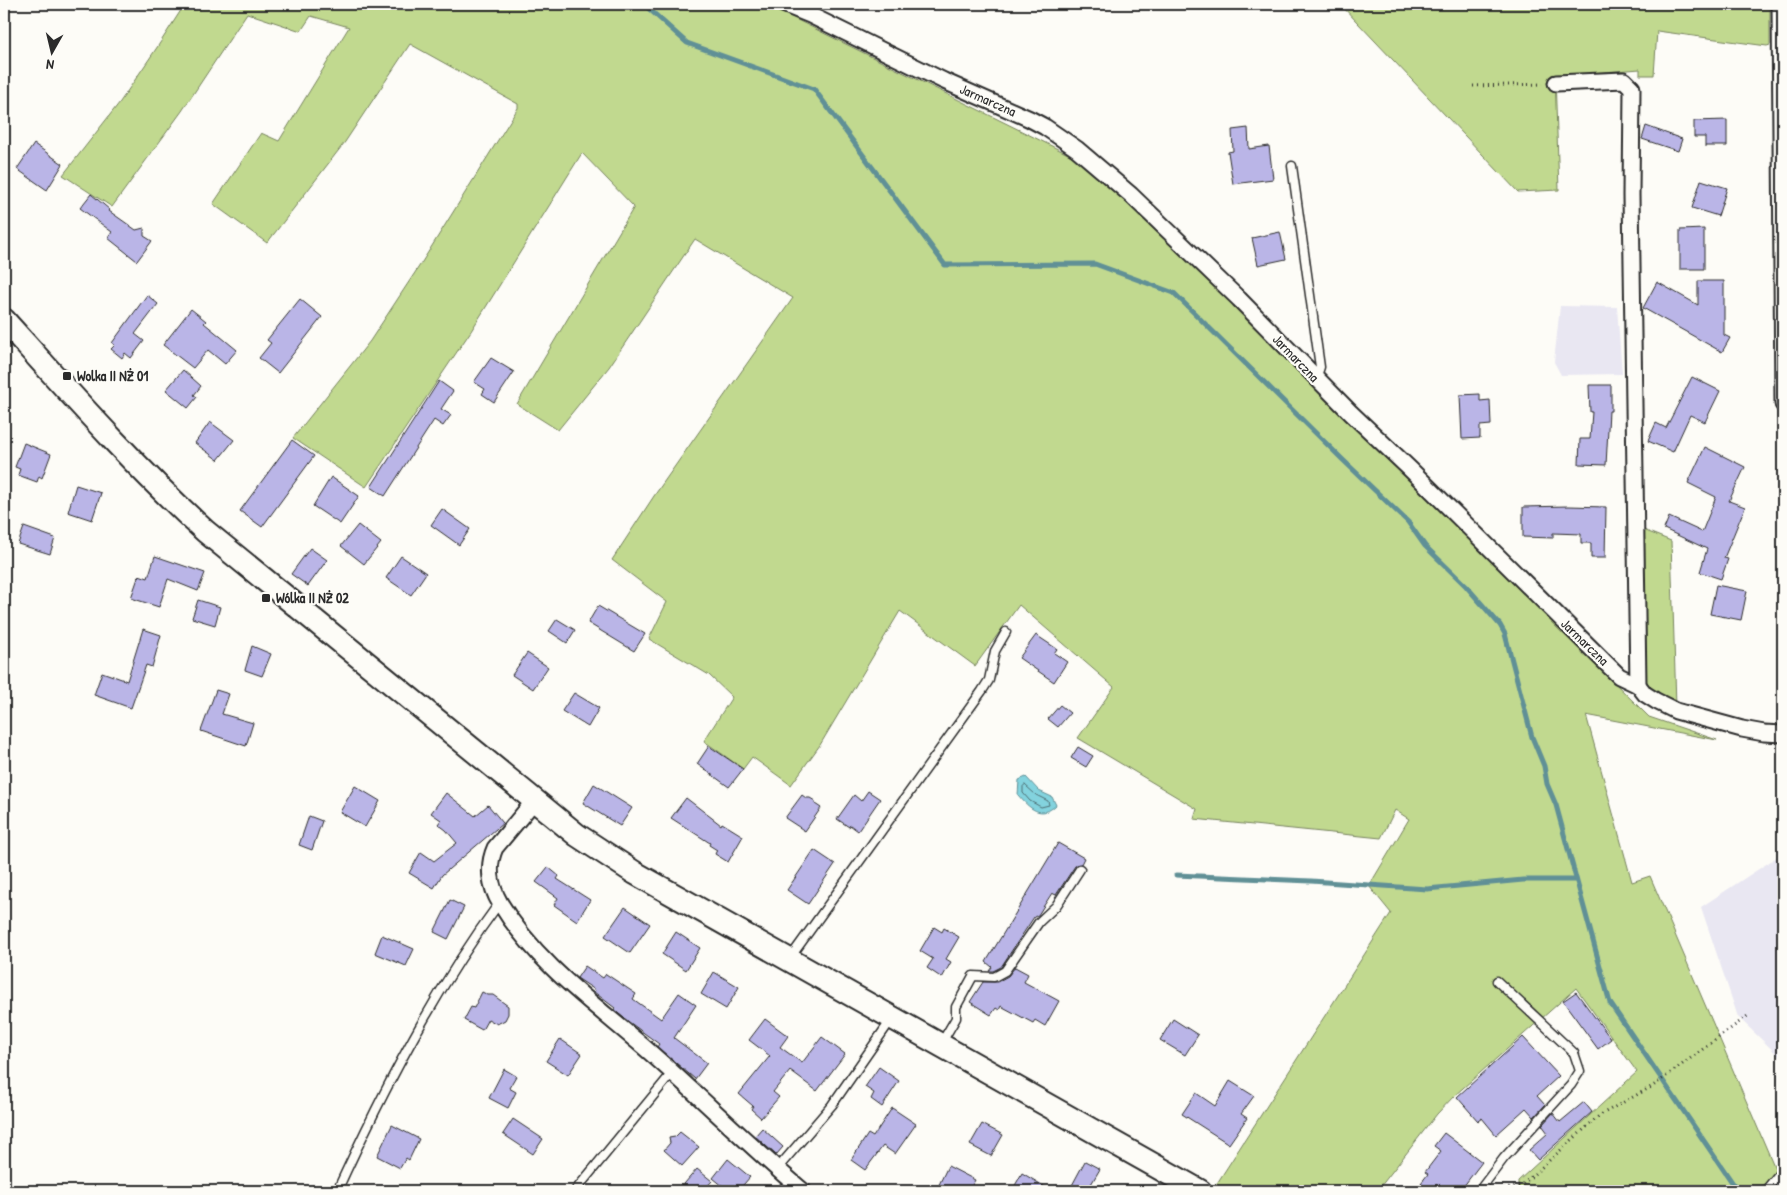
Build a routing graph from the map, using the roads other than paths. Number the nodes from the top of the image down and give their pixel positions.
1 (783, 4) edge
2 (1780, 4) edge
3 (1556, 83) road end
4 (1292, 166) dead end
5 (4, 320) edge
6 (1315, 376) junction
7 (1783, 404) edge
8 (1006, 632) dead end
9 (1638, 684) junction
10 (1783, 734) edge
11 (534, 801) junction
12 (1080, 869) dead end
13 (500, 902) junction
14 (789, 960) junction
15 (1497, 981) dead end
16 (892, 1018) junction
17 (940, 1045) junction
18 (672, 1073) junction
19 (776, 1169) junction
20 (1783, 1169) edge
21 (337, 1191) edge
22 (575, 1191) edge
23 (802, 1191) edge
24 (1200, 1191) edge
25 (1479, 1191) edge
26 (1766, 1191) edge

1 - 6 street, Jarmarczna
2 - 7 street
3 - 9 street
4 - 6 lane
5 - 11 street
6 - 9 street, Jarmarczna
8 - 14 lane
9 - 10 street, Jarmarczna
11 - 13 street
11 - 14 street
12 - 17 lane
13 - 18 street
13 - 21 lane
14 - 16 street
15 - 25 lane
16 - 17 street
16 - 19 lane
17 - 24 street
18 - 19 street
18 - 22 lane
19 - 23 street
20 - 26 lane

